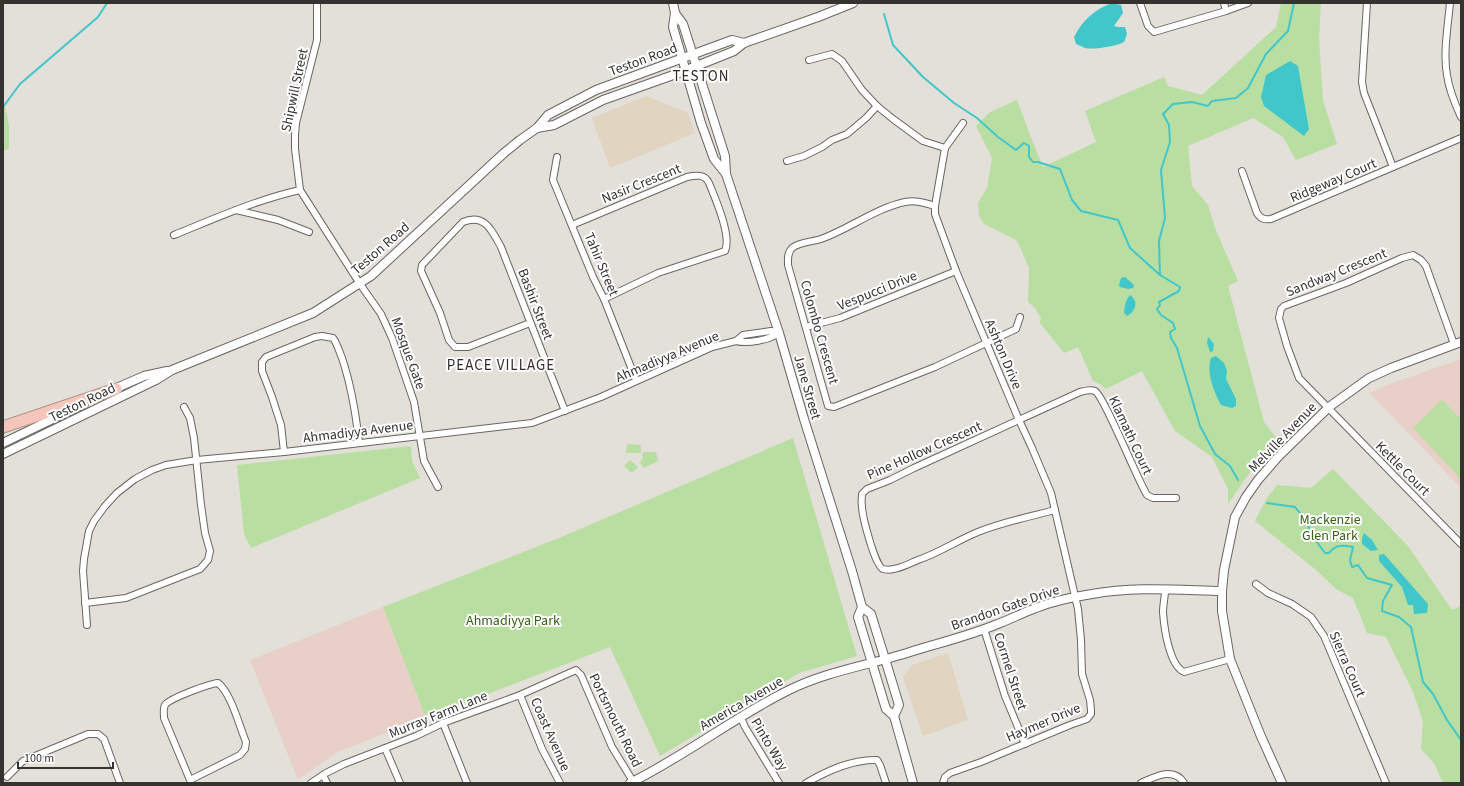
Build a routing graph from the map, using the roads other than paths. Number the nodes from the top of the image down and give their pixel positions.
1 (317, 3) edge
2 (672, 3) edge
3 (853, 3) edge
4 (1140, 3) edge
5 (1224, 3) edge
6 (1248, 3) edge
7 (1367, 3) edge
8 (1450, 3) edge
9 (1226, 11) junction
10 (675, 13) junction
11 (744, 43) junction
12 (693, 54) junction
13 (682, 58) junction
14 (809, 60) dead end
15 (696, 66) junction
16 (686, 70) junction
17 (877, 106) junction
18 (1461, 117) edge
19 (963, 123) dead end
20 (537, 128) junction
21 (1461, 138) edge
22 (945, 148) junction
23 (557, 157) dead end
24 (787, 161) dead end
25 (1393, 167) junction
26 (1242, 171) dead end
27 (726, 174) junction
28 (300, 190) junction
29 (935, 206) junction
30 (235, 210) junction
31 (572, 225) junction
32 (309, 232) dead end
33 (174, 235) dead end
34 (956, 271) junction
35 (360, 284) junction
36 (604, 299) junction
37 (1020, 318) dead end
38 (530, 323) junction
39 (806, 327) junction
40 (779, 333) junction
41 (987, 343) junction
42 (1458, 343) edge
43 (172, 370) junction
44 (636, 380) junction
45 (116, 388) junction
46 (184, 407) dead end
47 (1329, 407) junction
48 (565, 411) junction
49 (1019, 420) junction
50 (3, 427) edge
51 (419, 436) junction
52 (3, 443) edge
53 (359, 443) junction
54 (284, 452) junction
55 (3, 454) edge
56 (198, 460) junction
57 (438, 487) dead end
58 (1176, 498) dead end
59 (1055, 510) junction
60 (1461, 544) edge
61 (1256, 584) dead end
62 (1166, 590) junction
63 (1222, 591) junction
64 (1074, 597) junction
65 (85, 603) junction
66 (862, 607) junction
67 (87, 625) dead end
68 (984, 629) junction
69 (1230, 659) junction
70 (885, 660) junction
71 (872, 663) junction
72 (576, 670) joint
73 (520, 695) junction
74 (894, 716) junction
75 (741, 718) junction
76 (443, 723) junction
77 (1025, 744) junction
78 (385, 748) junction
79 (323, 775) junction
80 (7, 777) dead end
81 (191, 782) edge
82 (632, 782) edge
83 (120, 783) edge
84 (311, 783) edge
85 (327, 783) edge
86 (400, 783) edge
87 (467, 783) edge
88 (560, 783) edge
89 (779, 783) edge
90 (806, 783) edge
91 (886, 783) edge
92 (913, 783) edge
93 (943, 783) edge
94 (1141, 783) edge
95 (1184, 783) edge
96 (1282, 783) edge
97 (1386, 783) edge

1 - 28 street, Shipwill Street
2 - 10 main road, Jane Street
3 - 11 main road, Teston Road
4 - 9 street
5 - 9 street
6 - 9 street
7 - 25 street
8 - 18 street
10 - 12 main road, Jane Street
10 - 13 main road, Jane Street
11 - 12 main road, Teston Road
11 - 15 main road, Teston Road
12 - 13 main road, Teston Road
12 - 15 main road, Jane Street
13 - 16 main road, Jane Street
13 - 20 main road, Teston Road
14 - 17 street
15 - 16 main road, Teston Road
15 - 27 main road, Jane Street
16 - 20 main road, Teston Road
16 - 27 main road, Jane Street
17 - 22 street
17 - 24 street
19 - 22 street, Ashton Drive
20 - 35 main road, Teston Road
21 - 25 street, Ridgeway Court
22 - 29 street, Ashton Drive
23 - 31 street, Tahir Street
25 - 26 street, Ridgeway Court
27 - 40 main road, Jane Street
28 - 30 street
28 - 35 street, Shipwill Street
29 - 34 street, Ashton Drive
29 - 39 street, Colombo Crescent
30 - 32 street
30 - 33 street
31 - 36 street, Tahir Street
31 - 36 street, Nasir Crescent
34 - 39 street, Vespucci Drive
34 - 41 street, Ashton Drive
35 - 43 main road, Teston Road
35 - 51 street, Mosque Gate
36 - 44 street, Tahir Street
37 - 41 street
38 - 38 street, Bashir Street
38 - 48 street, Bashir Street
39 - 41 street, Colombo Crescent
40 - 44 street, Ahmadiyya Avenue
40 - 66 main road, Jane Street
41 - 49 street, Ashton Drive
42 - 47 main road, Melville Avenue
42 - 47 street, Sandway Crescent
43 - 45 main road, Teston Road
43 - 55 main road, Teston Road
44 - 48 street, Ahmadiyya Avenue
45 - 50 highway
45 - 52 main road, Teston Road
46 - 56 street
47 - 60 street, Kettle Court
47 - 63 main road, Melville Avenue
48 - 51 street, Ahmadiyya Avenue
49 - 58 street, Klamath Court
49 - 59 street, Ashton Drive
49 - 59 street, Pine Hollow Crescent
51 - 53 street, Ahmadiyya Avenue
51 - 57 street, Mosque Gate
53 - 54 street, Ahmadiyya Avenue
53 - 54 street
54 - 56 street, Ahmadiyya Avenue
56 - 65 street, Ahmadiyya Avenue
56 - 65 street
59 - 64 street, Ashton Drive
61 - 97 street, Sierra Court
62 - 63 main road, Brandon Gate Drive
62 - 64 main road, Brandon Gate Drive
62 - 69 street
63 - 69 main road, Melville Avenue
64 - 68 main road, Brandon Gate Drive
64 - 77 street, Haymer Drive
65 - 67 street, Ahmadiyya Avenue
66 - 70 main road, Jane Street
66 - 71 main road, Jane Street
68 - 70 main road, Brandon Gate Drive
68 - 77 street, Cormel Street
69 - 96 main road, Melville Avenue
70 - 71 main road, Brandon Gate Drive
70 - 74 main road, Jane Street
71 - 74 main road, Jane Street
71 - 75 main road, America Avenue
72 - 73 street, Murray Farm Lane
72 - 82 street, Portsmouth Road
73 - 76 street, Murray Farm Lane
73 - 88 street, Coast Avenue
74 - 92 main road, Jane Street
75 - 82 main road, America Avenue
75 - 89 street, Pinto Way
76 - 78 street, Murray Farm Lane
76 - 87 street
77 - 93 street, Haymer Drive
78 - 79 street, Murray Farm Lane
78 - 86 street
79 - 84 street, Murray Farm Lane
79 - 85 street
80 - 83 street
81 - 81 street
90 - 91 street
94 - 95 street

